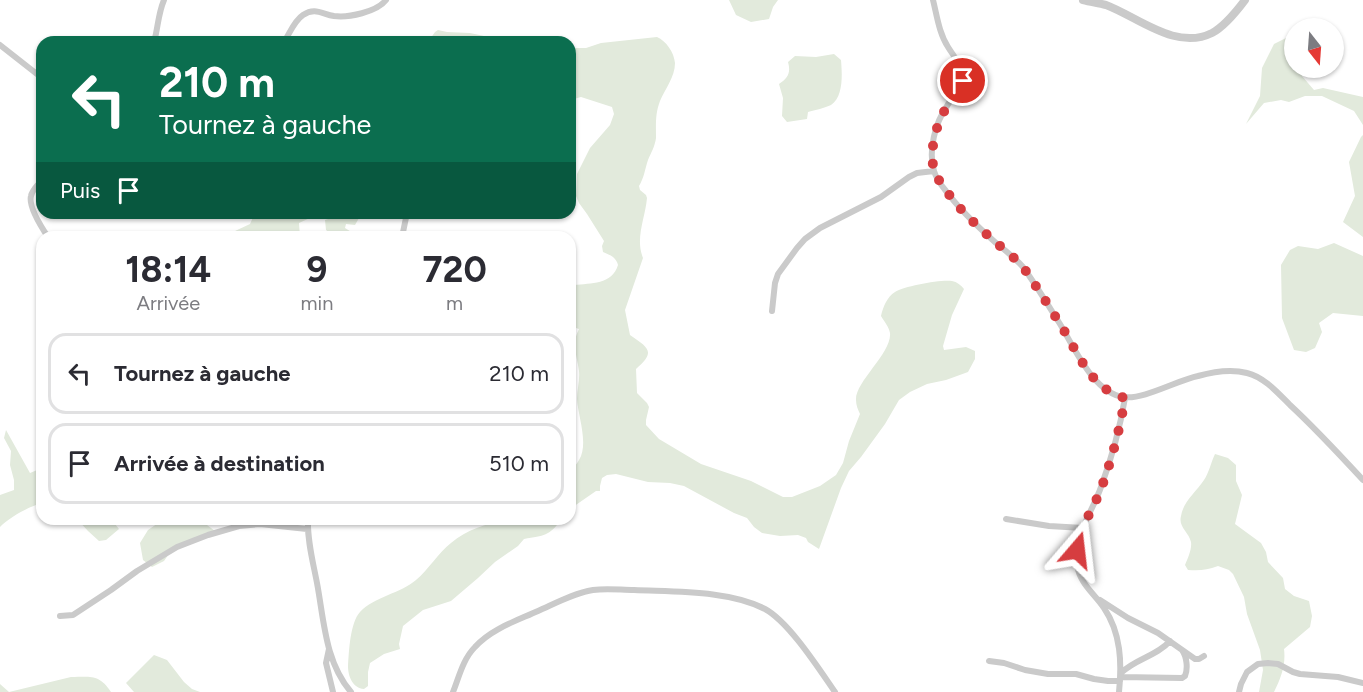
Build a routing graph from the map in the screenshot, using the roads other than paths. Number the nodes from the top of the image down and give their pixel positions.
1 (164, 0) edge
2 (386, 0) edge
3 (933, 0) edge
4 (1083, 0) edge
5 (1245, 0) edge
6 (155, 36) edge
7 (288, 36) edge
8 (0, 45) edge
9 (36, 73) edge
10 (934, 171) junction
11 (36, 187) edge
12 (36, 216) edge
13 (772, 311) dead end
14 (1125, 398) junction
15 (1363, 480) edge
16 (1006, 519) dead end
17 (250, 525) edge
18 (270, 525) edge
19 (308, 525) edge
20 (1083, 528) junction
21 (308, 529) junction
22 (1097, 599) junction
23 (60, 616) dead end
24 (1170, 641) junction
25 (329, 649) junction
26 (1182, 650) junction
27 (1204, 656) dead end
28 (989, 661) dead end
29 (1121, 677) junction
30 (1363, 683) edge
31 (333, 692) edge
32 (351, 692) edge
33 (453, 692) edge
34 (836, 692) edge
35 (1119, 692) edge
36 (1239, 692) edge

1 - 6 street
2 - 7 street
3 - 10 street
4 - 5 street
8 - 9 street
10 - 13 street
10 - 14 street
11 - 12 street
14 - 15 street
14 - 20 street
16 - 20 street
17 - 23 street
18 - 21 street
19 - 21 street
20 - 22 street
21 - 25 street
22 - 24 street
22 - 29 street
24 - 26 street
24 - 29 street
25 - 31 street
25 - 32 street
26 - 27 street
26 - 29 street
28 - 29 street
29 - 35 street
30 - 36 street
33 - 34 street

